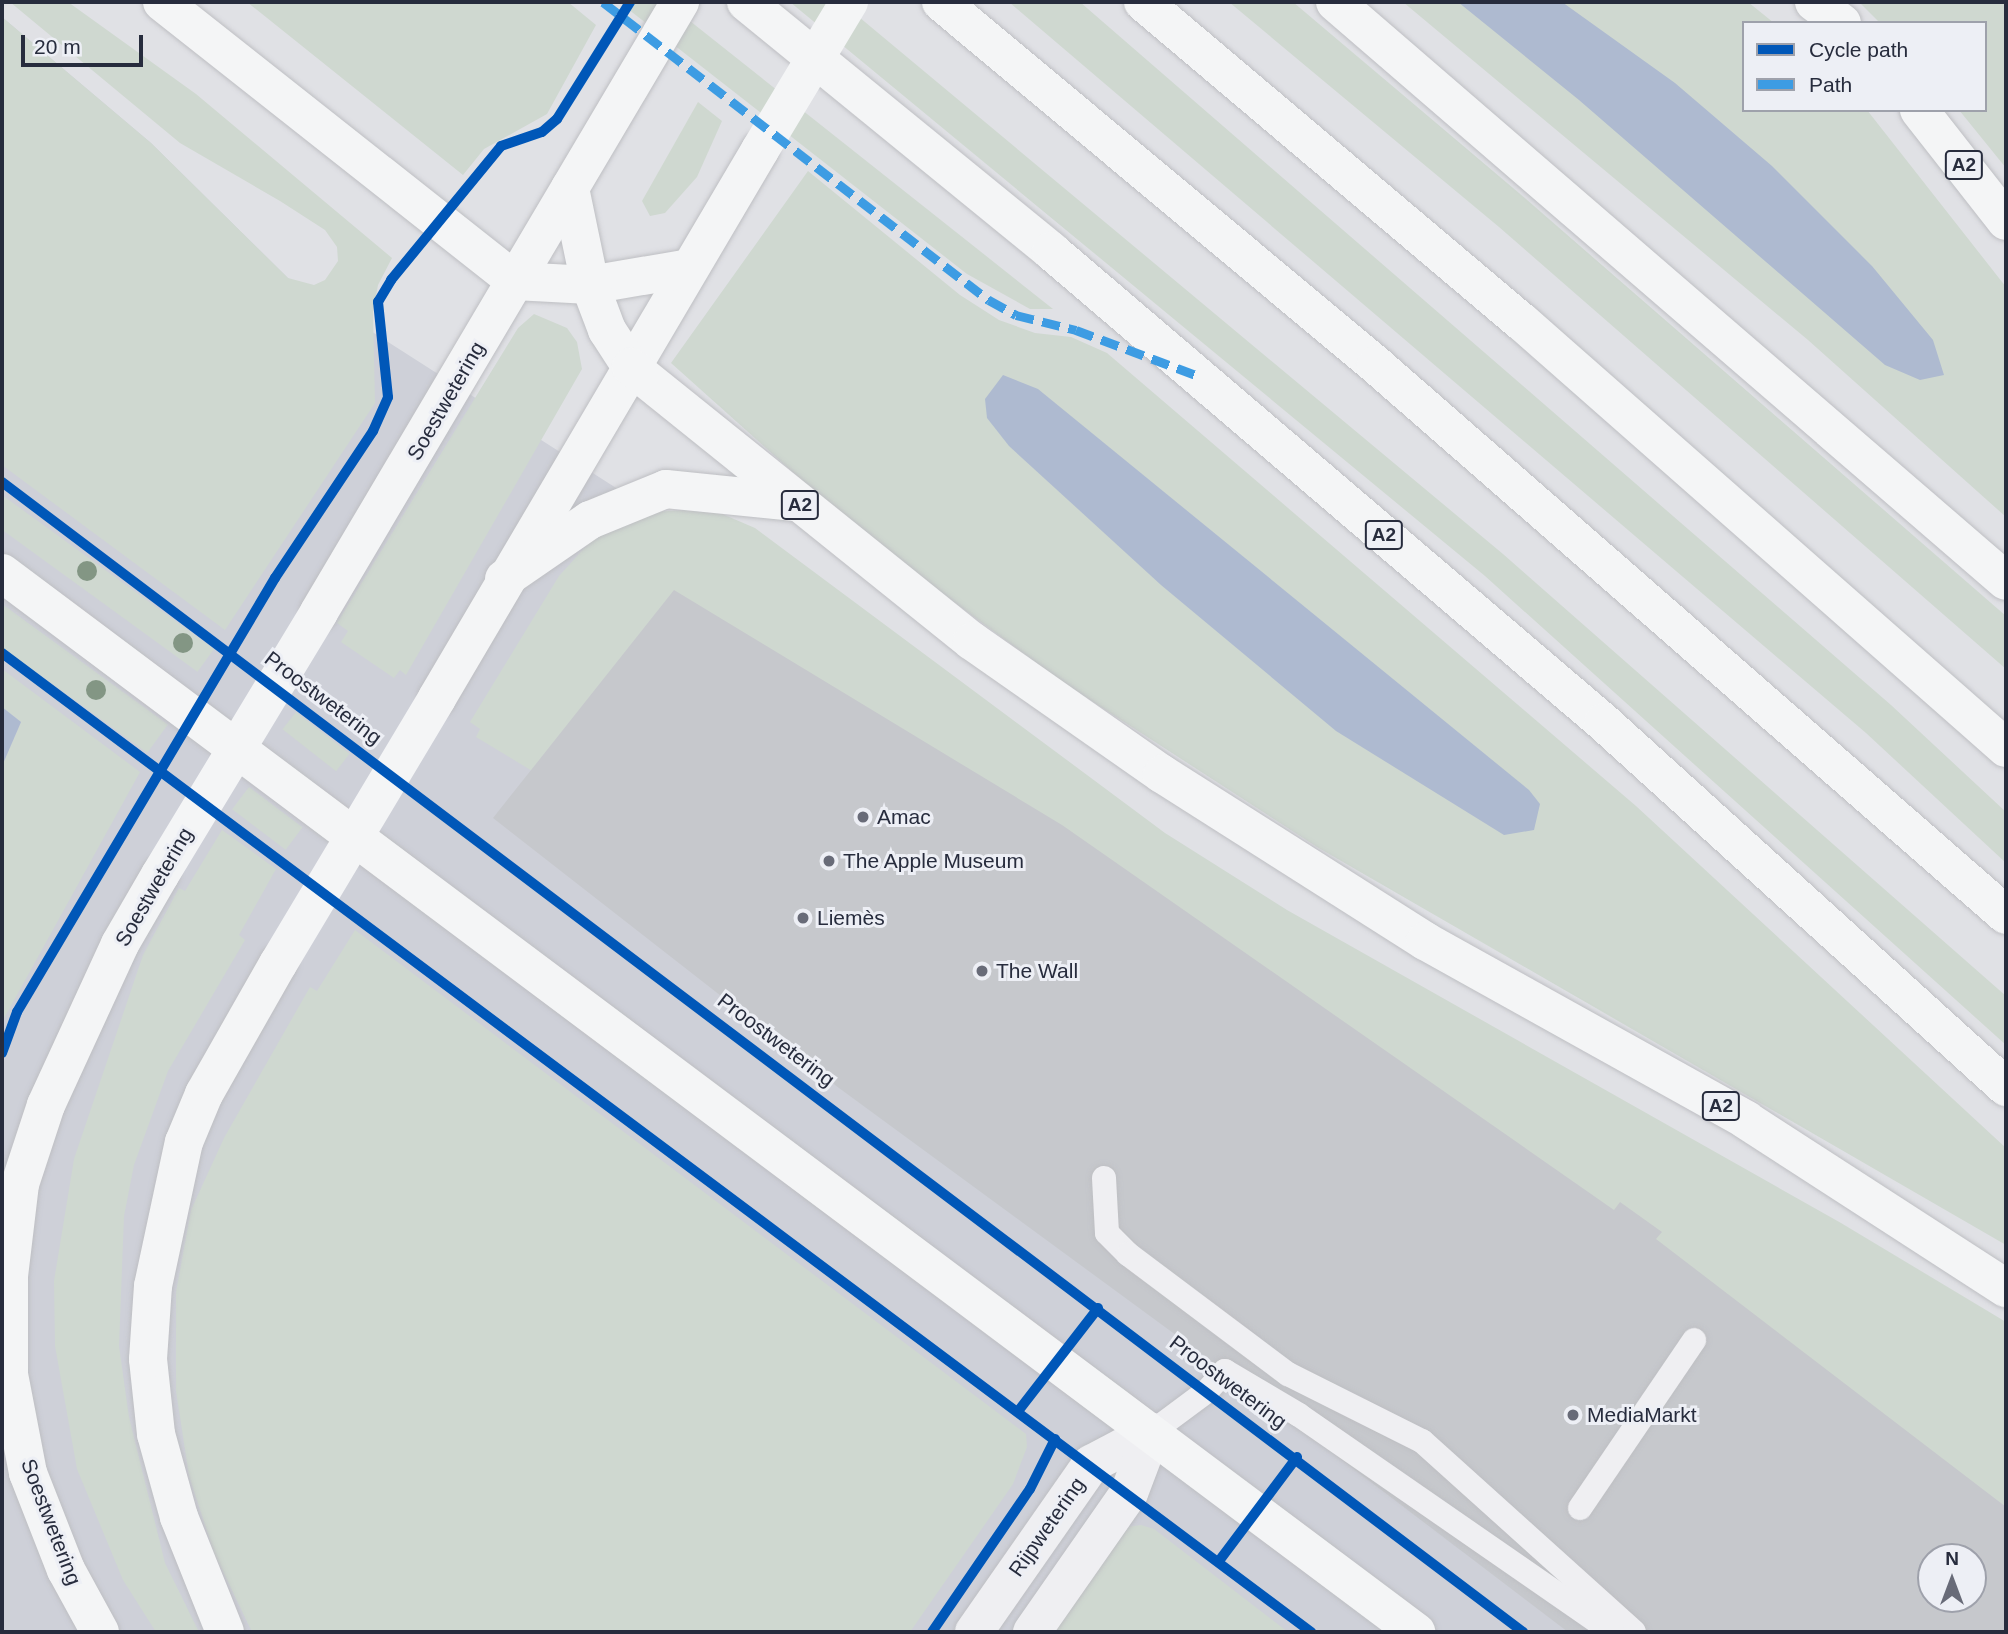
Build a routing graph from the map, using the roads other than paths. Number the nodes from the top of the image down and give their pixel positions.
1 (162, 2) edge
2 (681, 2) edge
3 (746, 2) edge
4 (849, 2) edge
5 (941, 2) edge
6 (1143, 2) edge
7 (1335, 2) edge
8 (1814, 2) edge
9 (1839, 21) edge
10 (1921, 112) edge
11 (570, 188) junction
12 (2006, 221) edge
13 (690, 268) junction
14 (515, 281) junction
15 (590, 285) junction
16 (631, 367) junction
17 (797, 503) junction
18 (2, 573) edge
19 (504, 579) junction
20 (2006, 581) edge
21 (2006, 748) edge
22 (2006, 915) edge
23 (2006, 1087) edge
24 (1104, 1178) dead end
25 (2006, 1287) edge
26 (1694, 1340) dead end
27 (1152, 1432) junction
28 (1580, 1508) dead end
29 (100, 1632) edge
30 (225, 1632) edge
31 (974, 1632) edge
32 (1032, 1632) edge
33 (1416, 1632) edge
34 (1612, 1632) edge
35 (1633, 1632) edge

1 - 14 main road
2 - 11 main road, Soestwetering
3 - 23 main road, A2
4 - 13 main road, bridge
5 - 22 main road
6 - 21 main road
7 - 20 main road
8 - 9 main road
10 - 12 main road, A2
11 - 14 main road, Soestwetering
11 - 15 main road, A2
13 - 15 main road
13 - 16 main road
14 - 15 main road
14 - 29 main road, Soestwetering, bridge
15 - 16 main road, A2
16 - 17 main road, A2
16 - 19 main road
17 - 19 main road, A2
17 - 25 main road, A2
18 - 27 main road
19 - 30 main road, bridge
24 - 35 lane
26 - 28 lane
27 - 31 street, Rijpwetering
27 - 32 street
27 - 33 main road
27 - 34 lane

